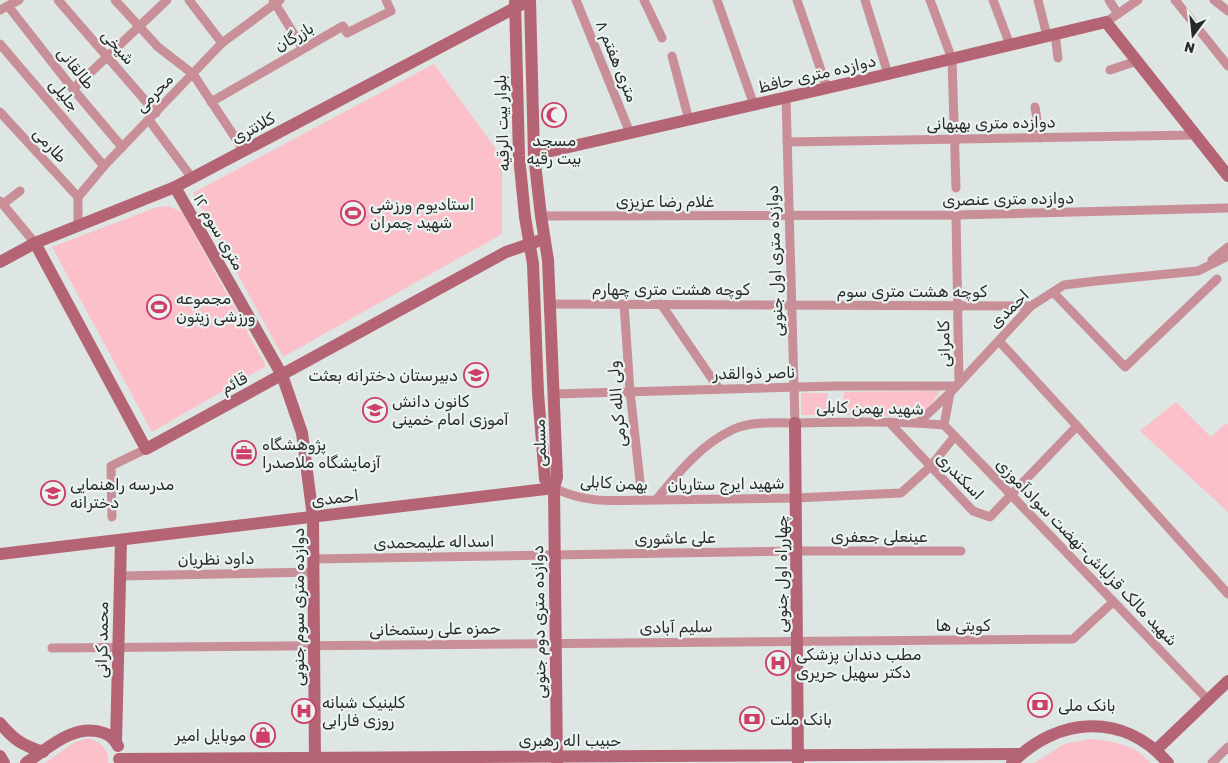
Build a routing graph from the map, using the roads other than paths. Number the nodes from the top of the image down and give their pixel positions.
1 (18, 0) edge
2 (58, 0) edge
3 (115, 0) edge
4 (167, 0) edge
5 (190, 0) edge
6 (386, 0) edge
7 (530, 0) edge
8 (576, 0) edge
9 (644, 0) edge
10 (717, 0) edge
11 (797, 0) edge
12 (865, 0) edge
13 (930, 0) edge
14 (993, 0) edge
15 (1038, 0) edge
16 (1109, 0) edge
17 (1138, 0) edge
18 (1175, 0) edge
19 (1214, 0) edge
20 (276, 1) edge
21 (515, 4) edge
22 (4, 8) edge
23 (1228, 11) edge
24 (1118, 14) junction
25 (1106, 22) junction
26 (140, 27) junction
27 (1051, 35) junction
28 (662, 38) dead end
29 (222, 42) junction
30 (0, 44) edge
31 (1010, 45) junction
32 (303, 49) junction
33 (672, 56) dead end
34 (107, 58) junction
35 (1058, 58) dead end
36 (952, 59) junction
37 (1137, 61) junction
38 (1228, 66) edge
39 (1110, 70) dead end
40 (193, 74) junction
41 (888, 74) junction
42 (827, 88) junction
43 (73, 89) junction
44 (786, 98) junction
45 (211, 102) junction
46 (754, 105) junction
47 (1035, 107) dead end
48 (0, 112) edge
49 (156, 113) junction
50 (149, 120) junction
51 (689, 120) junction
52 (630, 133) junction
53 (1196, 135) junction
54 (1040, 138) junction
55 (954, 139) junction
56 (787, 142) junction
57 (122, 147) junction
58 (244, 150) junction
59 (534, 155) junction
60 (104, 166) junction
61 (1228, 176) edge
62 (192, 178) junction
63 (175, 187) junction
64 (956, 188) dead end
65 (20, 191) dead end
66 (78, 197) junction
67 (2, 202) edge
68 (1228, 208) edge
69 (956, 215) junction
70 (541, 216) junction
71 (789, 216) junction
72 (78, 226) junction
73 (544, 238) junction
74 (35, 243) junction
75 (530, 244) junction
76 (1228, 247) edge
77 (1228, 256) edge
78 (0, 262) edge
79 (1198, 271) junction
80 (1217, 279) dead end
81 (1053, 292) junction
82 (551, 304) junction
83 (624, 304) junction
84 (661, 304) junction
85 (792, 305) junction
86 (958, 306) junction
87 (1031, 306) junction
88 (999, 341) junction
89 (282, 375) junction
90 (794, 387) junction
91 (955, 387) junction
92 (719, 389) junction
93 (630, 391) junction
94 (554, 394) junction
95 (889, 422) junction
96 (795, 423) junction
97 (918, 423) junction
98 (944, 425) junction
99 (1077, 426) junction
100 (955, 436) junction
101 (146, 449) junction
102 (930, 467) junction
103 (554, 488) junction
104 (1011, 495) junction
105 (796, 498) junction
106 (642, 500) junction
107 (656, 500) junction
108 (112, 516) dead end
109 (314, 517) junction
110 (121, 540) junction
111 (796, 550) junction
112 (961, 551) dead end
113 (0, 554) edge
114 (555, 555) junction
115 (313, 559) junction
116 (313, 572) junction
117 (120, 576) junction
118 (1228, 594) edge
119 (1113, 602) junction
120 (797, 641) junction
121 (556, 643) junction
122 (314, 646) junction
123 (52, 648) dead end
124 (118, 648) junction
125 (1227, 683) edge
126 (1208, 700) junction
127 (0, 723) edge
128 (116, 742) junction
129 (1228, 747) edge
130 (1156, 750) junction
131 (43, 752) junction
132 (0, 756) edge
133 (1017, 758) edge
134 (798, 759) edge
135 (557, 760) edge
136 (118, 761) edge
137 (315, 761) edge
138 (4, 763) edge
139 (26, 763) edge
140 (1168, 763) edge
141 (1212, 763) edge

1 - 22 street
2 - 34 street, شیخی
3 - 26 street
4 - 26 street
5 - 29 street
6 - 32 street, بازرگان
7 - 21 main road, کلانتری
7 - 59 main road, بلوار بیت الرقیه
8 - 52 street, ۸ متری هفتم
9 - 28 street
10 - 46 street
11 - 42 street
12 - 41 street
13 - 36 street
14 - 31 street
15 - 27 street
16 - 24 street
17 - 24 street
18 - 38 street
19 - 23 street
20 - 29 street, محرمی
20 - 32 street
21 - 58 main road, کلانتری
21 - 75 main road, بلوار بیت الرقیه
22 - 43 street, طالقانی
24 - 25 street
25 - 27 main road, دوازده متری حافظ
25 - 37 main road
26 - 34 street
26 - 40 street
27 - 31 main road, دوازده متری حافظ
27 - 35 street
29 - 40 street, محرمی
30 - 60 street, جلیلی
31 - 36 main road, دوازده متری حافظ
32 - 45 street, بازرگان
33 - 51 street
34 - 43 street
34 - 49 street, شیخی
36 - 41 main road, دوازده متری حافظ
36 - 55 street
37 - 39 street
37 - 53 main road
40 - 45 street
40 - 49 street, محرمی
41 - 42 main road, دوازده متری حافظ
42 - 44 main road, دوازده متری حافظ
43 - 57 street, طالقانی
44 - 46 main road, دوازده متری حافظ
44 - 56 street, دوازده متری اول جنوبی
45 - 58 street
46 - 51 main road, دوازده متری حافظ
47 - 54 street
48 - 66 street, طارمی
49 - 50 street, محرمی
50 - 57 street, محرمی
50 - 62 street
51 - 52 main road, دوازده متری حافظ
52 - 59 main road, دوازده متری حافظ
53 - 54 street, دوازده متری بهبهانی
53 - 61 main road
54 - 55 street, دوازده متری بهبهانی
55 - 56 street, دوازده متری بهبهانی
55 - 64 street
56 - 71 street, دوازده متری اول جنوبی
57 - 60 street, محرمی
58 - 62 main road, کلانتری
59 - 70 main road, بلوار بیت الرقیه
60 - 66 street, محرمی
62 - 63 main road, کلانتری
63 - 72 main road, کلانتری
63 - 89 main road, ۱۲ متری سوم
65 - 67 street
66 - 72 street
67 - 74 street
68 - 69 street, دوازده متری عنصری
69 - 71 street, دوازده متری عنصری
69 - 86 street, کامرانی
70 - 71 street, غلام رضا عزیزی
70 - 73 main road, بلوار بیت الرقیه
71 - 85 street, دوازده متری اول جنوبی
72 - 74 main road, کلانتری
73 - 75 main road, قائم
73 - 82 main road, مسلمی
74 - 78 main road, کلانتری
74 - 101 main road
75 - 89 main road, قائم
75 - 103 main road, مسلمی
76 - 79 street
77 - 79 street, احمدی
79 - 81 street, احمدی
80 - 81 street
81 - 87 street, احمدی
82 - 83 street, کوچه هشت متری چهارم
82 - 94 main road, مسلمی
83 - 84 street, کوچه هشت متری چهارم
83 - 93 street, ولی الله کرمی
84 - 85 street, کوچه هشت متری چهارم
84 - 92 street
85 - 86 street, کوچه هشت متری سوم
85 - 90 street, دوازده متری اول جنوبی
86 - 87 street, کوچه هشت متری سوم
86 - 91 street, کامرانی
87 - 88 street, احمدی
88 - 91 street, احمدی
88 - 99 street
89 - 101 main road, قائم
89 - 109 main road, ۱۲ متری سوم
90 - 91 street, ناصر ذوالقدر
90 - 92 street, ناصر ذوالقدر
90 - 96 street, دوازده متری اول جنوبی
91 - 97 street, احمدی
91 - 98 street, کامرانی
92 - 93 street, ناصر ذوالقدر
93 - 94 street, ناصر ذوالقدر
93 - 106 street, ولی الله کرمی
94 - 103 main road, مسلمی
95 - 96 street, شهید بهمن کابلی
95 - 97 street, شهید بهمن کابلی
95 - 102 street, اسکندری
96 - 105 main road, چهارراه اول جنوبی
96 - 107 street, بهمن کابلی
97 - 98 street, شهید بهمن کابلی
98 - 100 street, شهید مالک قزلباش-نهضت سوادآموزی
99 - 104 street, اسکندری
99 - 118 street
100 - 102 street, شهید ایرج ستاریان
100 - 104 street, شهید مالک قزلباش-نهضت سوادآموزی
101 - 108 street
102 - 104 street, اسکندری
102 - 105 street, شهید ایرج ستاریان
103 - 106 street, بهمن کابلی
103 - 109 main road, احمدی
103 - 114 main road, دوازده متری دوم جنوبی
104 - 119 street, شهید مالک قزلباش-نهضت سوادآموزی
105 - 107 street, شهید ایرج ستاریان
105 - 111 main road, چهارراه اول جنوبی
106 - 107 street, بهمن کابلی
109 - 110 main road, احمدی
109 - 115 main road, دوازده متری سوم جنوبی
110 - 113 main road, احمدی
110 - 117 main road, محمد کرانی
111 - 112 street, عینعلی جعفری
111 - 114 street, علی عاشوری
111 - 120 main road, چهارراه اول جنوبی
114 - 115 street, اسداله علیمحمدی
114 - 121 main road, دوازده متری دوم جنوبی
115 - 116 main road, دوازده متری سوم جنوبی
116 - 117 street, داود نظریان
116 - 122 main road, دوازده متری سوم جنوبی
117 - 124 main road, محمد کرانی
119 - 120 street, کویتی ها
119 - 126 street, شهید مالک قزلباش-نهضت سوادآموزی
120 - 121 street, سلیم آبادی
120 - 134 main road, چهارراه اول جنوبی
121 - 122 street, حمزه علی رستمخانی
121 - 135 main road, دوازده متری دوم جنوبی
122 - 124 street, حمزه علی رستمخانی
122 - 137 main road, دوازده متری سوم جنوبی
123 - 124 street, حمزه علی رستمخانی
124 - 128 main road, محمد کرانی
125 - 126 main road
126 - 130 main road
127 - 131 main road
128 - 131 main road
128 - 136 main road, محمد کرانی
129 - 141 street
130 - 133 main road
130 - 140 main road
131 - 139 main road
132 - 138 main road
133 - 134 main road, حبیب اله رهبری
134 - 135 main road, حبیب اله رهبری
135 - 137 main road, حبیب اله رهبری
136 - 137 main road, حبیب اله رهبری

